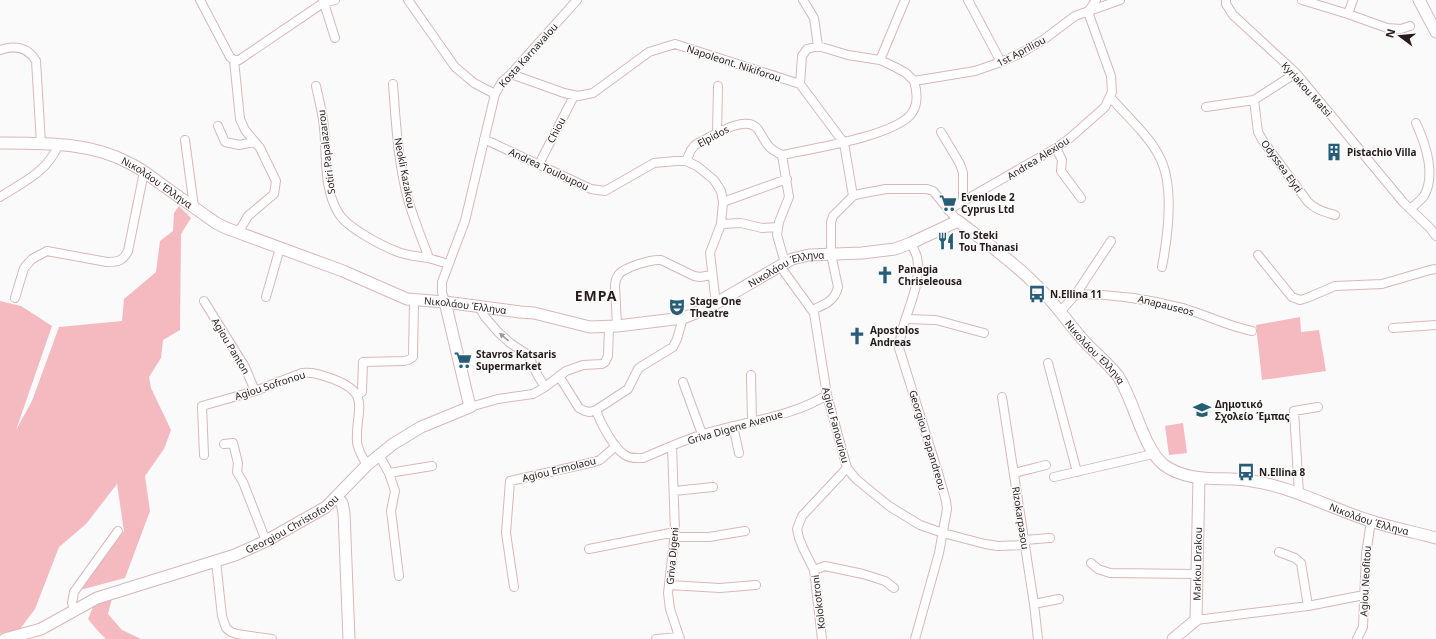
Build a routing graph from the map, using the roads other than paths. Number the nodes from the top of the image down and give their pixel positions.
1 (200, 0) edge
2 (335, 0) edge
3 (408, 0) edge
4 (577, 0) edge
5 (803, 0) edge
6 (905, 0) edge
7 (968, 0) edge
8 (1096, 0) edge
9 (1120, 0) edge
10 (1226, 0) edge
11 (1302, 0) edge
12 (1353, 0) edge
13 (1419, 0) edge
14 (323, 1) edge
15 (1088, 12) junction
16 (1348, 14) junction
17 (1432, 16) edge
18 (1410, 26) dead end
19 (1436, 32) edge
20 (336, 38) dead end
21 (818, 46) junction
22 (0, 50) edge
23 (234, 60) junction
24 (880, 60) junction
25 (1001, 62) junction
26 (1296, 73) junction
27 (511, 74) junction
28 (914, 81) junction
29 (393, 84) dead end
30 (800, 84) junction
31 (316, 86) dead end
32 (718, 86) dead end
33 (495, 94) junction
34 (574, 96) junction
35 (1110, 97) junction
36 (1254, 100) junction
37 (1206, 107) dead end
38 (1416, 123) dead end
39 (218, 126) dead end
40 (941, 132) dead end
41 (717, 134) junction
42 (484, 139) junction
43 (185, 140) dead end
44 (254, 142) junction
45 (0, 143) edge
46 (41, 143) junction
47 (844, 143) junction
48 (59, 144) junction
49 (1056, 148) junction
50 (782, 155) junction
51 (686, 161) junction
52 (539, 164) junction
53 (144, 172) junction
54 (787, 179) junction
55 (853, 196) junction
56 (0, 197) edge
57 (1081, 198) dead end
58 (723, 202) junction
59 (963, 202) junction
60 (194, 207) junction
61 (1410, 208) junction
62 (948, 210) junction
63 (1335, 215) dead end
64 (958, 221) junction
65 (721, 224) junction
66 (778, 227) junction
67 (238, 233) junction
68 (1436, 236) edge
69 (1111, 241) dead end
70 (911, 243) junction
71 (280, 248) junction
72 (831, 254) junction
73 (1258, 255) dead end
74 (429, 258) junction
75 (448, 264) junction
76 (782, 265) junction
77 (1162, 267) dead end
78 (1436, 270) edge
79 (712, 275) junction
80 (1076, 294) junction
81 (266, 297) dead end
82 (15, 298) dead end
83 (414, 300) junction
84 (204, 301) dead end
85 (445, 302) junction
86 (716, 304) junction
87 (479, 307) junction
88 (812, 310) junction
89 (1060, 312) junction
90 (684, 318) junction
91 (906, 319) junction
92 (1436, 325) edge
93 (613, 326) junction
94 (1394, 328) dead end
95 (1252, 331) dead end
96 (984, 333) dead end
97 (1048, 362) dead end
98 (751, 375) dead end
99 (559, 376) junction
100 (682, 382) dead end
101 (545, 387) junction
102 (255, 391) junction
103 (357, 395) junction
104 (827, 395) junction
105 (1002, 397) dead end
106 (470, 407) junction
107 (1318, 407) dead end
108 (596, 410) junction
109 (752, 421) junction
110 (733, 426) junction
111 (702, 434) junction
112 (224, 444) dead end
113 (616, 446) junction
114 (672, 446) junction
115 (739, 453) dead end
116 (1153, 454) junction
117 (204, 455) dead end
118 (378, 455) junction
119 (367, 465) junction
120 (1046, 465) dead end
121 (432, 466) dead end
122 (847, 468) junction
123 (1077, 472) junction
124 (389, 473) junction
125 (1014, 474) junction
126 (1054, 477) dead end
127 (1199, 478) junction
128 (713, 487) dead end
129 (674, 491) junction
130 (1299, 494) junction
131 (337, 497) junction
132 (1372, 521) junction
133 (118, 531) dead end
134 (745, 531) dead end
135 (943, 533) junction
136 (675, 535) junction
137 (1050, 538) dead end
138 (1436, 538) edge
139 (266, 541) junction
140 (1024, 542) junction
141 (589, 549) dead end
142 (1279, 552) dead end
143 (216, 561) junction
144 (1090, 563) dead end
145 (814, 570) junction
146 (1197, 574) junction
147 (399, 576) dead end
148 (669, 585) junction
149 (756, 585) dead end
150 (514, 588) dead end
151 (894, 588) dead end
152 (1364, 595) junction
153 (1059, 599) dead end
154 (1034, 604) junction
155 (1308, 606) junction
156 (74, 610) junction
157 (1196, 620) junction
158 (680, 638) edge
159 (5, 639) edge
160 (272, 639) edge
161 (349, 639) edge
162 (656, 639) edge
163 (822, 639) edge
164 (915, 639) edge
165 (1038, 639) edge
166 (1172, 639) edge
167 (1358, 639) edge

1 - 23 street
2 - 14 street
3 - 33 street
4 - 27 street, Kosta Karnavalou
5 - 21 street
6 - 24 street
7 - 25 street
8 - 15 street
9 - 15 street, 1st Apriliou
10 - 26 street, Kyriakou Matsi
11 - 16 street
12 - 16 street
13 - 17 street
14 - 20 street
14 - 23 street
15 - 25 street, 1st Apriliou
15 - 35 street
16 - 18 street
17 - 19 street
21 - 24 street
21 - 30 street
22 - 46 street
23 - 44 street
24 - 28 street
25 - 28 street, 1st Apriliou
26 - 36 street
26 - 61 street, Kyriakou Matsi
27 - 33 street, Kosta Karnavalou
27 - 34 street, Napoleont. Nikiforou
28 - 47 street
29 - 74 street, Neokli Kazakou
30 - 34 street, Napoleont. Nikiforou
30 - 47 street
31 - 74 street, Sotiri Papalazarou
32 - 41 street
33 - 42 street, Kosta Karnavalou
34 - 52 street, Chiou
35 - 49 street, Andrea Alexiou
35 - 77 street
36 - 37 street
36 - 63 street, Odyssea Elyti
38 - 61 street
39 - 44 street
40 - 59 street
41 - 50 street, Elpidos
41 - 51 street, Elpidos
42 - 52 street, Andrea Touloupou
42 - 75 street, Kosta Karnavalou
43 - 60 street
44 - 67 street
45 - 46 street, Νικολάου Έλληνα
46 - 48 street, Νικολάου Έλληνα
47 - 50 street
47 - 55 street
48 - 53 street, Νικολάου Έλληνα
48 - 56 street
49 - 57 street
49 - 59 street, Andrea Alexiou
50 - 54 street
51 - 52 street, Andrea Touloupou
51 - 58 street
53 - 60 street, Νικολάου Έλληνα
53 - 82 street
54 - 58 street
54 - 66 street
55 - 62 street
55 - 72 street
58 - 65 street
59 - 62 street, Andrea Alexiou
60 - 67 street, Νικολάου Έλληνα
61 - 68 street, Kyriakou Matsi
62 - 64 street
64 - 70 street, Νικολάου Έλληνα
64 - 89 street, Νικολάου Έλληνα
65 - 66 street
65 - 79 street
66 - 76 street
67 - 71 street, Νικολάου Έλληνα
69 - 80 street
70 - 72 street, Νικολάου Έλληνα
70 - 91 street, Georgiou Papandreou
71 - 81 street
71 - 83 street, Νικολάου Έλληνα
72 - 76 street, Νικολάου Έλληνα
72 - 88 street
73 - 78 street
74 - 75 street, Sotiri Papalazarou
75 - 85 street, Kosta Karnavalou
76 - 86 street, Νικολάου Έλληνα
76 - 88 street, Agiou Fanouriou
79 - 86 street
79 - 93 street
80 - 89 street
80 - 95 street, Anapauseos
83 - 85 street, Νικολάου Έλληνα
83 - 103 street
84 - 102 street, Agiou Panton
85 - 87 street, Νικολάου Έλληνα
85 - 106 street
86 - 90 street, Νικολάου Έλληνα
87 - 93 street, Νικολάου Έλληνα
101 -> 87 street
88 - 104 street, Agiou Fanouriou
89 - 116 street, Νικολάου Έλληνα
90 - 93 street, Νικολάου Έλληνα
90 - 108 street
91 - 96 street
91 - 135 street, Georgiou Papandreou
92 - 94 street
93 - 99 street, Georgiou Christoforou
97 - 123 street
98 - 109 street
99 - 101 street, Georgiou Christoforou
99 - 108 street
100 - 111 street
101 - 106 street, Georgiou Christoforou
102 - 103 street, Agiou Sofronou
102 - 117 street, Agiou Sofronou
103 - 119 street
104 - 109 street, Griva Digene Avenue
104 - 122 street, Agiou Fanouriou
105 - 125 street, Rizokarpasou
106 - 118 street, Georgiou Christoforou
107 - 130 street
108 - 113 street, Griva Digene Avenue
109 - 110 street, Griva Digene Avenue
110 - 111 street, Griva Digene Avenue
110 - 115 street
111 - 114 street, Griva Digene Avenue
112 - 139 street
113 - 114 street, Griva Digene Avenue
113 - 150 street, Agiou Ermolaou
114 - 129 street, Griva Digeni
116 - 123 street
116 - 127 street, Νικολάου Έλληνα
118 - 119 street, Georgiou Christoforou
118 - 124 street
119 - 131 street, Georgiou Christoforou
120 - 125 street
121 - 124 street
122 - 135 street, Agiou Fanouriou
122 - 145 street, Kolokotroni
123 - 126 street
124 - 147 street
125 - 140 street, Rizokarpasou
127 - 130 street, Νικολάου Έλληνα
127 - 146 street, Markou Drakou
128 - 129 street
129 - 136 street, Griva Digeni
130 - 132 street, Νικολάου Έλληνα
131 - 139 street, Georgiou Christoforou
131 - 161 street
132 - 138 street, Νικολάου Έλληνα
132 - 152 street, Agiou Neofitou
133 - 156 street
134 - 136 street
135 - 140 street, Agiou Fanouriou
135 - 164 street, Georgiou Papandreou
136 - 141 street
136 - 148 street, Griva Digeni
137 - 140 street, Agiou Fanouriou
139 - 143 street, Georgiou Christoforou
140 - 154 street, Rizokarpasou
142 - 155 street
143 - 156 street, Georgiou Christoforou
143 - 160 street
144 - 146 street
145 - 151 street
145 - 163 street, Kolokotroni
146 - 157 street, Markou Drakou
148 - 149 street
148 - 158 street, Griva Digeni
152 - 155 street
152 - 167 street, Agiou Neofitou
153 - 154 street
154 - 165 street, Rizokarpasou
155 - 157 street
156 - 159 street, Georgiou Christoforou
157 - 166 street
158 - 162 street

